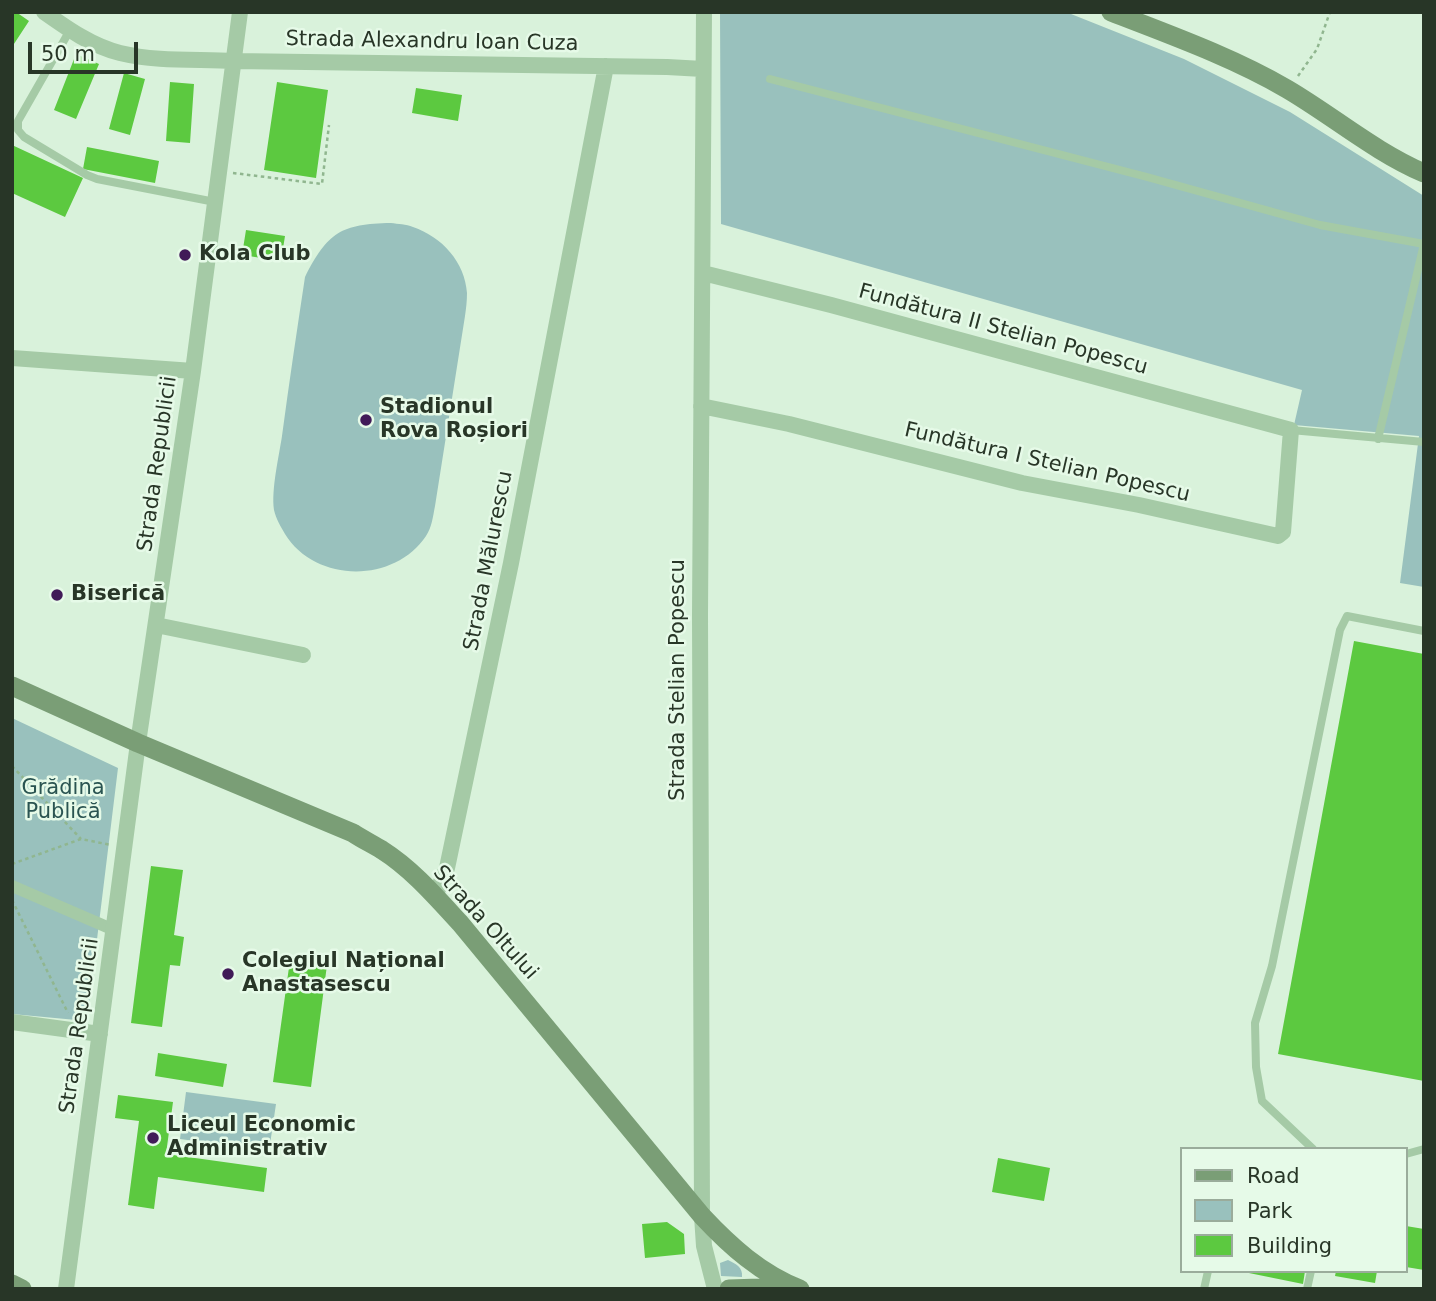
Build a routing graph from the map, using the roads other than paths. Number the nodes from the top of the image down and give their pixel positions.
1 (44, 12) edge
2 (240, 12) edge
3 (704, 12) edge
4 (1111, 12) edge
5 (70, 30) junction
6 (234, 61) junction
7 (606, 66) junction
8 (703, 69) junction
9 (770, 79) dead end
10 (1424, 173) edge
11 (215, 202) junction
12 (703, 273) junction
13 (12, 358) edge
14 (193, 370) junction
15 (701, 406) junction
16 (1291, 430) junction
17 (1378, 439) junction
18 (1424, 442) edge
19 (156, 625) junction
20 (1424, 631) edge
21 (303, 655) dead end
22 (12, 686) edge
23 (138, 743) junction
24 (12, 886) edge
25 (435, 896) junction
26 (114, 930) junction
27 (12, 1022) edge
28 (100, 1034) junction
29 (1311, 1147) edge
30 (702, 1216) junction
31 (12, 1284) edge
32 (797, 1288) edge
33 (22, 1289) edge
34 (66, 1289) edge
35 (715, 1289) edge
36 (729, 1289) edge

1 - 5 street, Strada Alexandru Ioan Cuza
2 - 6 street, Strada Republicii
3 - 8 street, Strada Stelian Popescu
4 - 10 main road
5 - 6 street, Strada Alexandru Ioan Cuza
5 - 11 lane
6 - 7 street, Strada Alexandru Ioan Cuza
6 - 11 street, Strada Republicii
7 - 8 street, Strada Alexandru Ioan Cuza
7 - 25 street, Strada Mălurescu
8 - 12 street, Strada Stelian Popescu
9 - 17 lane
11 - 14 street, Strada Republicii
12 - 15 street, Strada Stelian Popescu
12 - 16 street, Fundătura II Stelian Popescu
13 - 14 street
14 - 19 street, Strada Republicii
15 - 16 street, Fundătura I Stelian Popescu
15 - 30 street, Strada Stelian Popescu
16 - 17 lane
17 - 18 lane
19 - 21 street
19 - 23 street, Strada Republicii
20 - 29 lane
22 - 23 main road, Strada Oltului
23 - 25 main road, Strada Oltului
23 - 26 street, Strada Republicii
24 - 26 street
25 - 30 main road, Strada Oltului
26 - 28 street, Strada Republicii
27 - 28 street
28 - 34 street, Strada Republicii
30 - 32 main road, Strada Oltului
30 - 35 street, Strada Stelian Popescu
31 - 33 main road
32 - 36 main road

